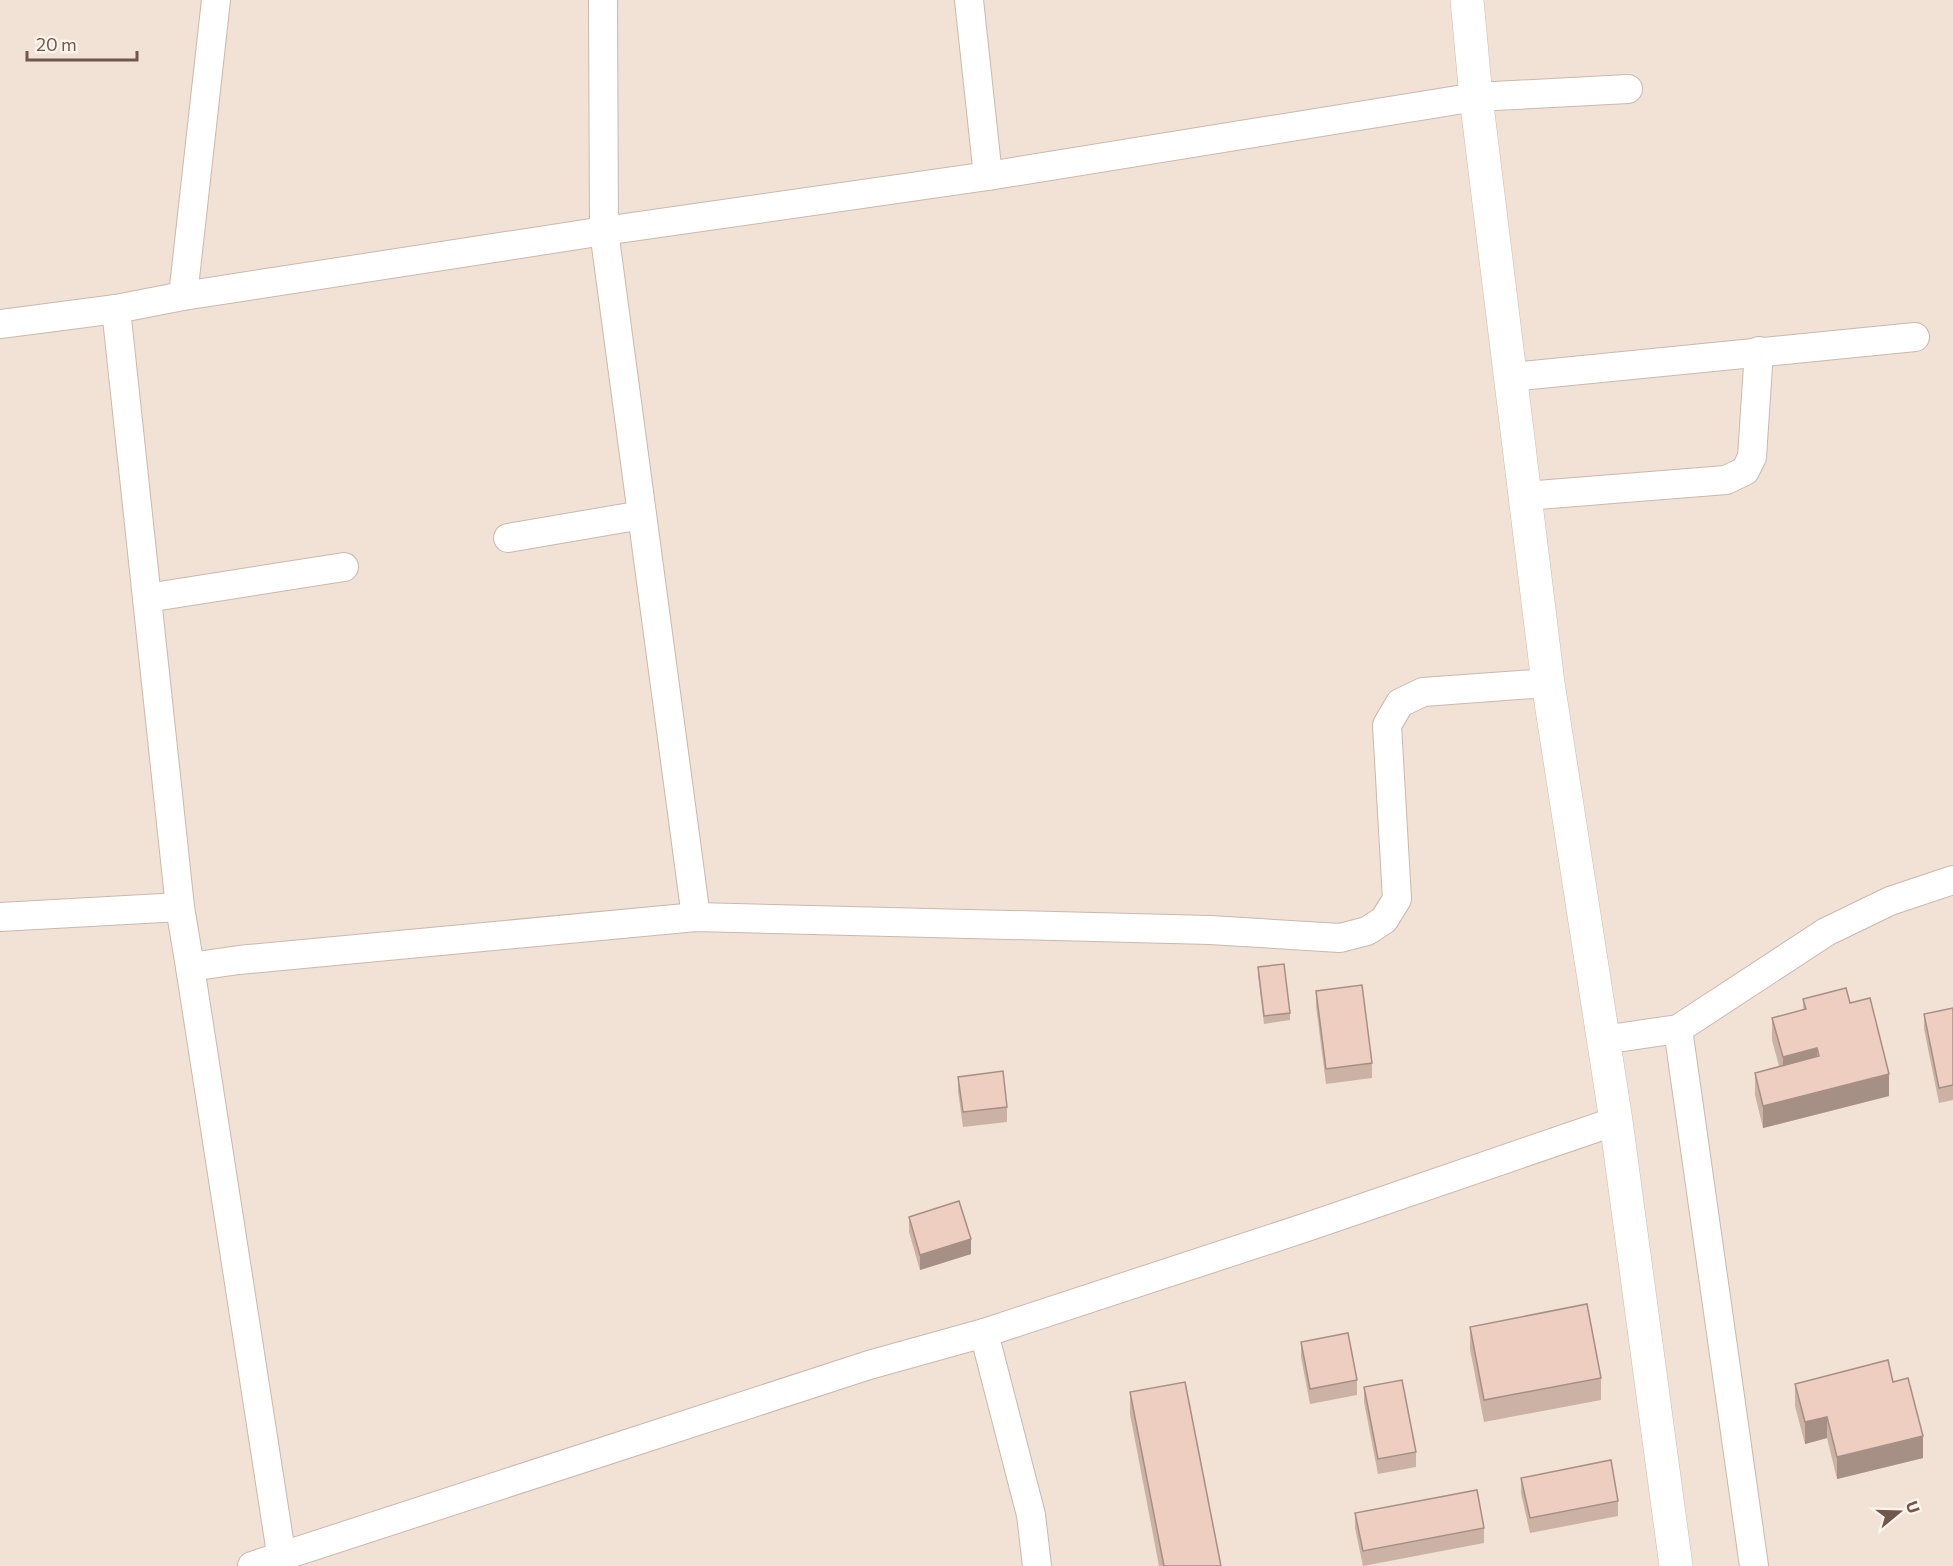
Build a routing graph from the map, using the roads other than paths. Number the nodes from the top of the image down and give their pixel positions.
1 (216, 0) edge
2 (603, 0) edge
3 (969, 0) edge
4 (1467, 0) edge
5 (1628, 89) dead end
6 (1476, 97) junction
7 (988, 176) junction
8 (604, 231) junction
9 (183, 296) junction
10 (116, 309) junction
11 (0, 324) edge
12 (1915, 337) dead end
13 (1759, 351) junction
14 (1511, 376) junction
15 (1525, 496) junction
16 (642, 515) junction
17 (508, 538) dead end
18 (344, 567) dead end
19 (147, 598) junction
20 (1548, 683) junction
21 (1953, 880) edge
22 (180, 907) junction
23 (0, 917) edge
24 (696, 917) junction
25 (189, 967) junction
26 (1678, 1029) junction
27 (1603, 1040) junction
28 (1616, 1121) junction
29 (984, 1333) junction
30 (282, 1562) edge
31 (252, 1566) edge
32 (1037, 1566) edge
33 (1676, 1566) edge
34 (1754, 1566) edge

1 - 9 street
2 - 8 street
3 - 7 street
4 - 6 main road
5 - 6 street
6 - 7 street
6 - 14 main road
7 - 8 street
8 - 9 street
8 - 16 street
9 - 10 street
10 - 11 street
10 - 19 street
12 - 13 street
13 - 14 street
13 - 15 street
14 - 15 main road
15 - 20 main road
16 - 17 street
16 - 24 street
18 - 19 street
19 - 22 street
20 - 24 street
20 - 27 main road
21 - 26 street
22 - 23 street
22 - 25 street
24 - 25 street
25 - 30 street
26 - 27 street
26 - 34 street
27 - 28 main road
28 - 29 street
28 - 33 main road
29 - 30 street
29 - 32 street
30 - 31 street

